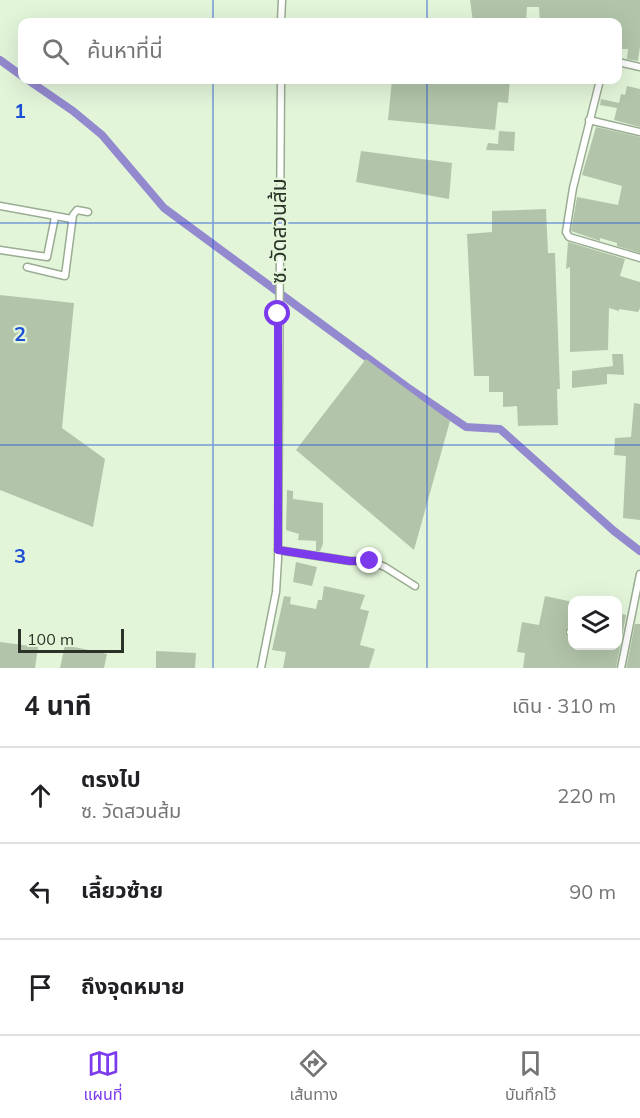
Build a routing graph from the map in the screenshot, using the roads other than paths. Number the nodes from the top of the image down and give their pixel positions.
1 (282, 0) edge
2 (281, 18) edge
3 (622, 63) edge
4 (640, 67) edge
5 (280, 84) edge
6 (599, 84) edge
7 (590, 120) junction
8 (640, 132) edge
9 (0, 206) edge
10 (88, 212) dead end
11 (55, 217) junction
12 (72, 219) junction
13 (0, 250) edge
14 (640, 258) edge
15 (27, 267) dead end
16 (278, 550) junction
17 (640, 574) edge
18 (415, 586) dead end
19 (622, 645) edge
20 (625, 645) junction
21 (261, 668) edge
22 (621, 668) edge

1 - 2 street
3 - 4 street
5 - 16 street, ซ. วัดสวนส้ม
6 - 7 street
7 - 8 street
7 - 14 street
9 - 11 street
10 - 12 street
11 - 12 street
11 - 13 street
12 - 15 street
16 - 18 street
16 - 21 street, ซ. วัดสวนส้ม
17 - 20 street
19 - 20 street
20 - 22 street

